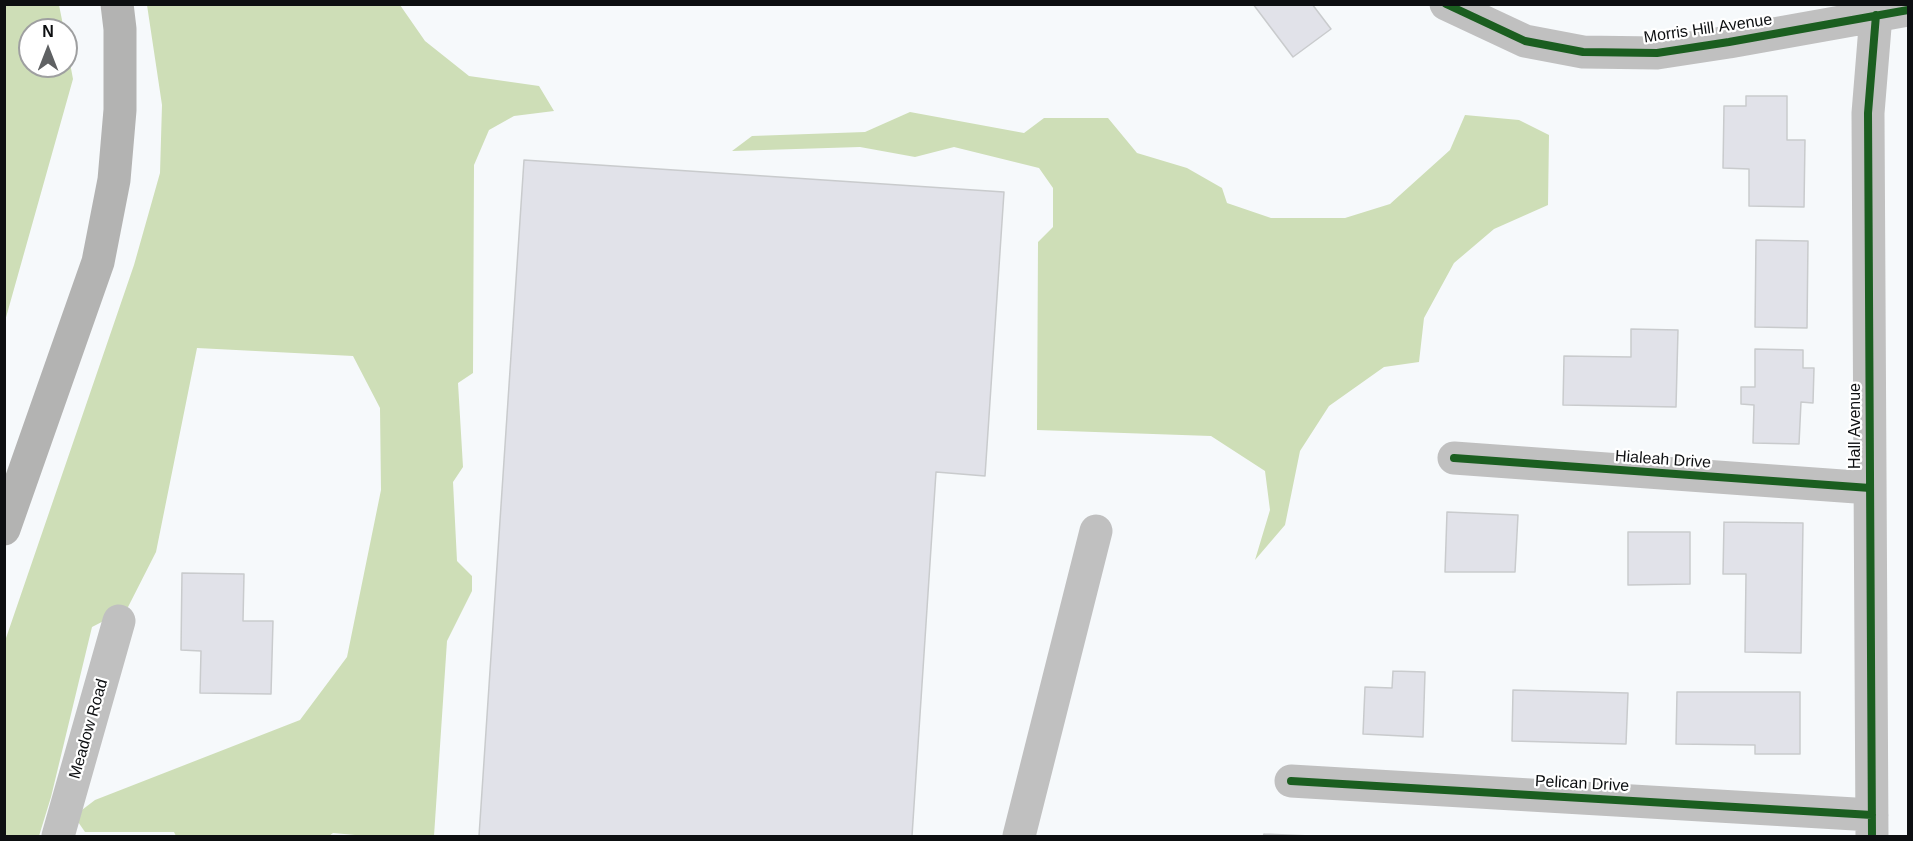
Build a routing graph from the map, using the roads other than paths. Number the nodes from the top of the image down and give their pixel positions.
1 (117, 4) edge
2 (1446, 4) edge
3 (1908, 10) edge
4 (1876, 15) junction
5 (1454, 458) dead end
6 (1870, 488) junction
7 (4, 529) edge
8 (1096, 531) dead end
9 (119, 621) dead end
10 (1291, 781) dead end
11 (1872, 826) edge
12 (58, 837) edge
13 (1019, 837) edge

1 - 7 highway
2 - 4 street, Morris Hill Avenue
3 - 4 street, Morris Hill Avenue
4 - 6 street, Hall Avenue
5 - 6 street, Hialeah Drive
6 - 11 street, Hall Avenue
8 - 13 street
9 - 12 street, Meadow Road
10 - 11 street, Pelican Drive

